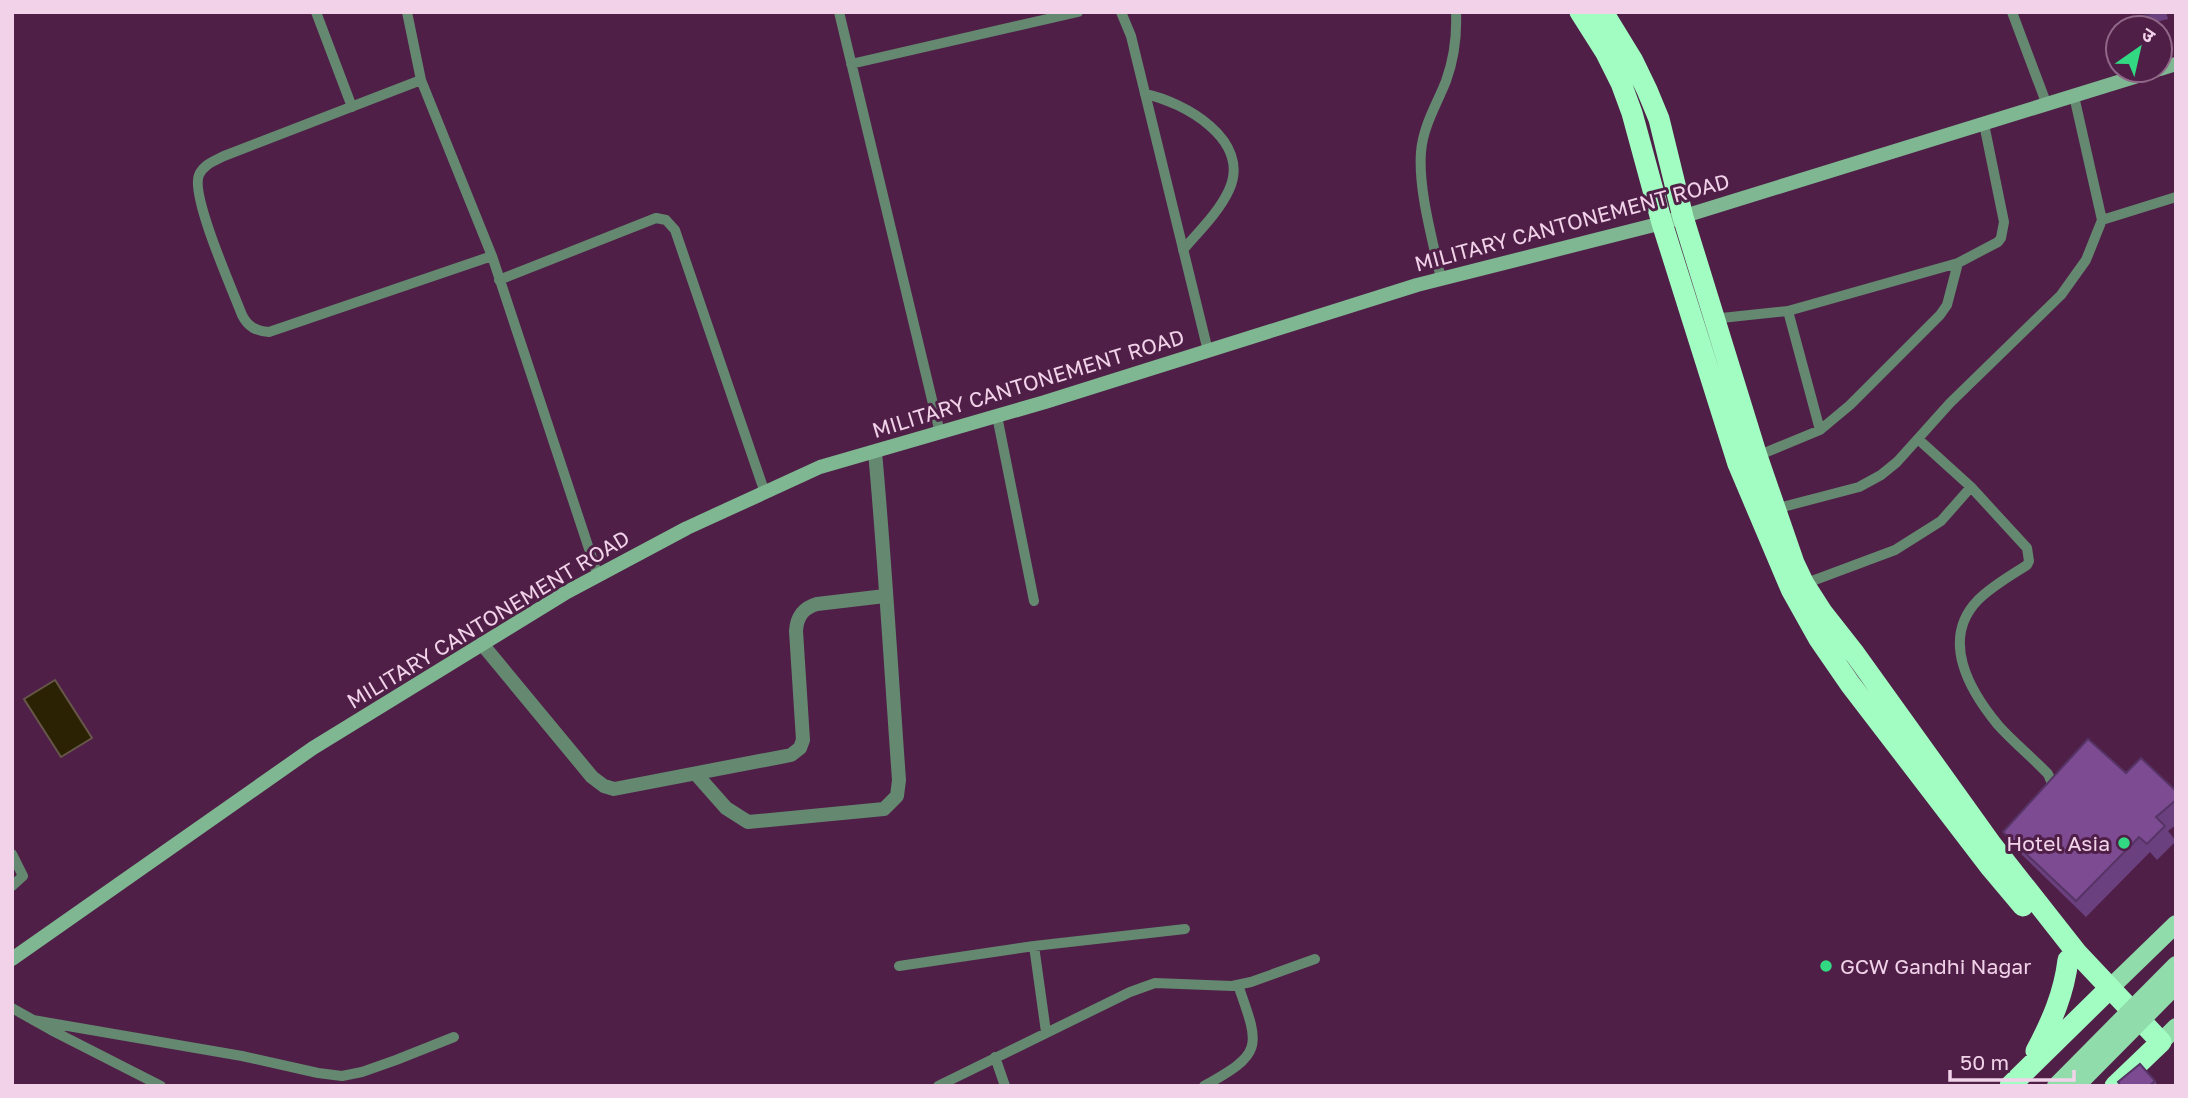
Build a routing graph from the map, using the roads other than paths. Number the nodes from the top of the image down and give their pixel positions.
1 (316, 12) edge
2 (407, 12) edge
3 (839, 12) edge
4 (1078, 12) edge
5 (1121, 12) edge
6 (1456, 12) edge
7 (1580, 12) edge
8 (1603, 12) edge
9 (2012, 12) edge
10 (851, 64) junction
11 (421, 80) junction
12 (2113, 84) edge
13 (1145, 94) junction
14 (2074, 96) junction
15 (2046, 105) junction
16 (352, 107) junction
17 (1984, 124) junction
18 (2176, 197) edge
19 (1683, 217) junction
20 (2102, 220) junction
21 (1662, 223) junction
22 (1184, 250) junction
23 (492, 256) junction
24 (1958, 263) junction
25 (1441, 279) junction
26 (499, 280) junction
27 (1788, 311) junction
28 (1704, 320) junction
29 (1208, 351) junction
30 (997, 416) junction
31 (1820, 430) junction
32 (940, 433) junction
33 (1918, 439) junction
34 (875, 452) junction
35 (1747, 460) junction
36 (1971, 487) junction
37 (765, 492) junction
38 (1766, 511) junction
39 (598, 576) junction
40 (1797, 587) junction
41 (885, 596) junction
42 (1034, 601) dead end
43 (482, 644) junction
44 (696, 774) junction
45 (2049, 800) edge
46 (12, 854) edge
47 (12, 886) edge
48 (2176, 924) edge
49 (1185, 929) dead end
50 (1034, 946) junction
51 (12, 959) edge
52 (1315, 959) dead end
53 (2068, 960) junction
54 (2176, 965) edge
55 (899, 966) dead end
56 (1238, 985) junction
57 (2176, 985) edge
58 (2105, 993) junction
59 (12, 1008) edge
60 (33, 1020) junction
61 (1046, 1032) junction
62 (454, 1037) dead end
63 (2163, 1040) edge
64 (995, 1057) junction
65 (2017, 1078) edge
66 (161, 1086) edge
67 (938, 1086) edge
68 (1005, 1086) edge
69 (1204, 1086) edge
70 (2056, 1086) edge
71 (2076, 1086) edge
72 (2115, 1086) edge

1 - 16 lane
2 - 11 lane
3 - 10 lane
4 - 10 lane
5 - 13 lane
6 - 25 lane
7 - 21 highway
8 - 19 highway
9 - 15 lane
10 - 32 lane
11 - 16 lane
11 - 23 lane
12 - 14 street, MILITARY CANTONEMENT ROAD
13 - 22 lane
13 - 22 lane
14 - 15 street, MILITARY CANTONEMENT ROAD
14 - 20 lane
15 - 17 street, MILITARY CANTONEMENT ROAD
16 - 23 lane
17 - 19 street, MILITARY CANTONEMENT ROAD
17 - 24 lane
18 - 20 lane
19 - 21 street, MILITARY CANTONEMENT ROAD
19 - 28 highway
20 - 33 lane
21 - 25 street, MILITARY CANTONEMENT ROAD
21 - 28 highway
22 - 29 lane
23 - 26 lane
24 - 27 lane
24 - 31 lane
25 - 29 street, MILITARY CANTONEMENT ROAD
26 - 37 lane
26 - 39 lane
27 - 28 lane
27 - 31 lane
28 - 35 highway
29 - 30 street, MILITARY CANTONEMENT ROAD
30 - 32 street, MILITARY CANTONEMENT ROAD
30 - 42 lane
31 - 35 lane
32 - 34 street, MILITARY CANTONEMENT ROAD
33 - 36 lane
33 - 38 lane
34 - 37 street, MILITARY CANTONEMENT ROAD
34 - 41 street
35 - 38 highway
36 - 40 lane
36 - 45 lane
37 - 39 street, MILITARY CANTONEMENT ROAD
38 - 40 highway
39 - 43 street, MILITARY CANTONEMENT ROAD
40 - 53 highway
40 - 58 highway
41 - 44 street
41 - 44 street
43 - 44 street
43 - 51 street, MILITARY CANTONEMENT ROAD
46 - 47 lane
48 - 58 main road
49 - 50 lane
50 - 55 lane
50 - 61 lane
52 - 56 lane
53 - 58 highway
53 - 65 highway
54 - 70 main road, bridge
56 - 61 lane
56 - 69 lane
57 - 71 main road, bridge
58 - 63 highway
58 - 65 highway
59 - 60 lane
60 - 62 lane
60 - 66 lane
61 - 64 lane
63 - 72 highway
64 - 67 lane
64 - 68 lane

